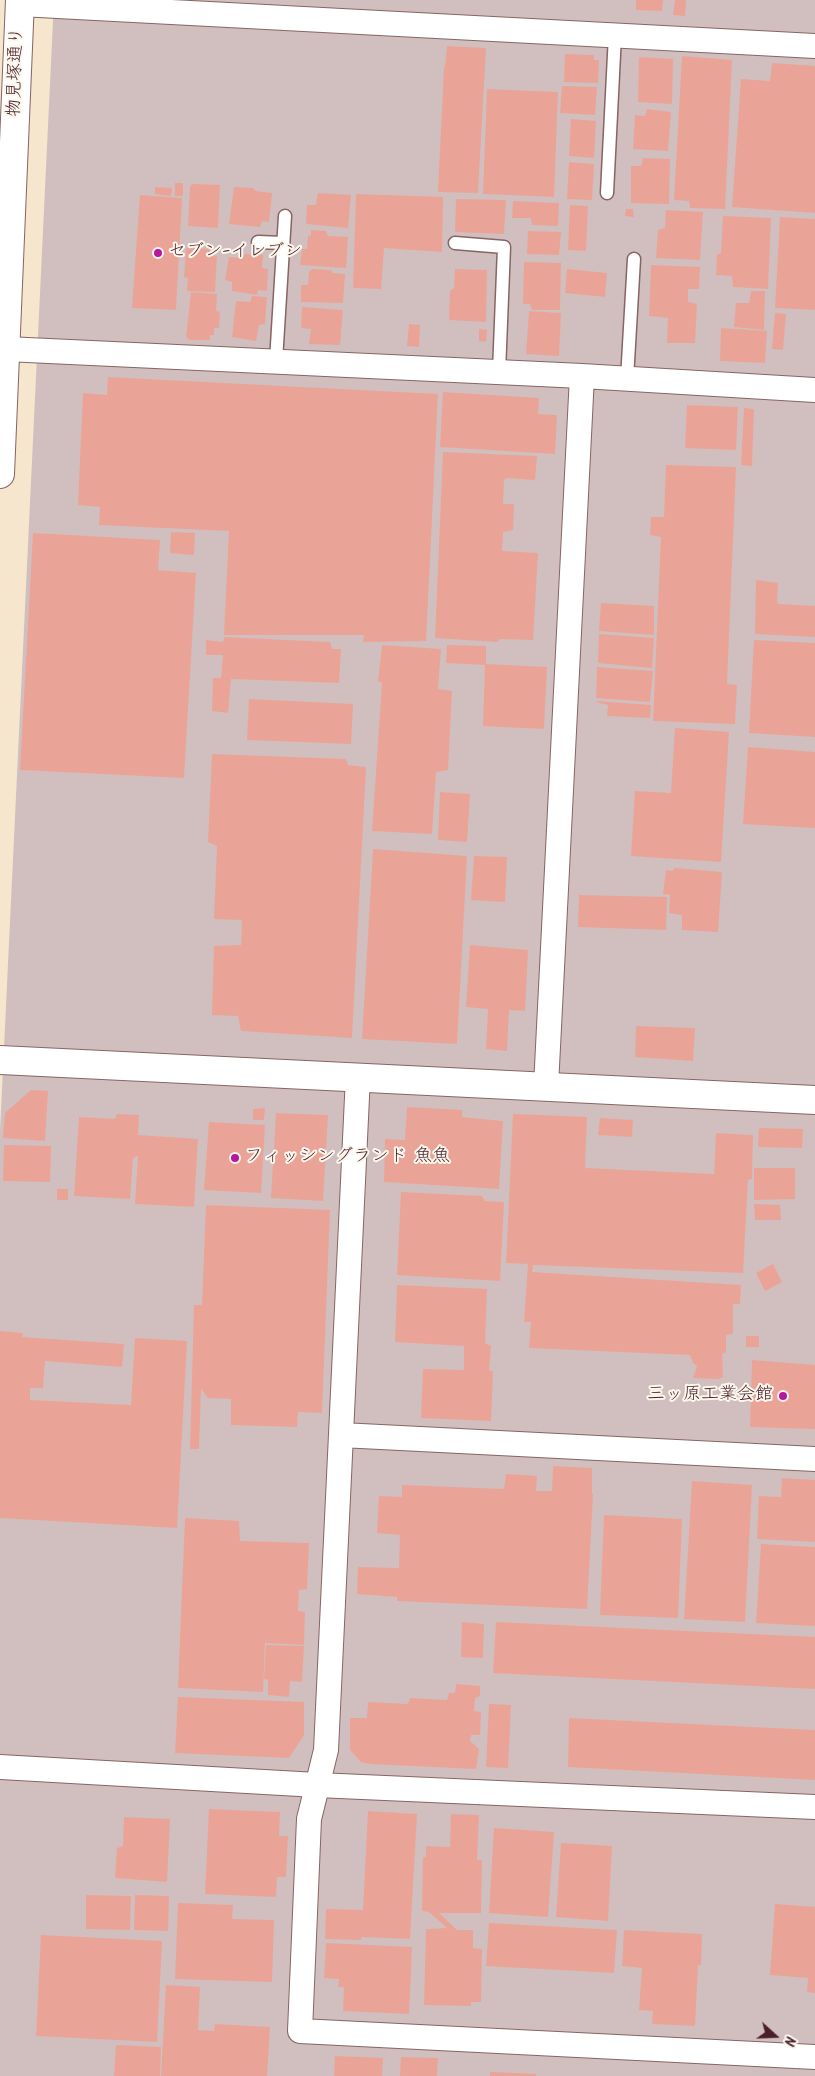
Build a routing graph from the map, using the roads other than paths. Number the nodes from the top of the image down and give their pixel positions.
1 (20, 2) edge
2 (615, 35) junction
3 (815, 46) edge
4 (607, 194) dead end
5 (285, 216) dead end
6 (258, 242) dead end
7 (284, 243) junction
8 (455, 244) dead end
9 (634, 259) dead end
10 (6, 349) junction
11 (276, 362) junction
12 (499, 372) junction
13 (582, 376) junction
14 (627, 379) junction
15 (815, 390) edge
16 (0, 474) edge
17 (0, 1060) edge
18 (358, 1076) junction
19 (546, 1086) junction
20 (815, 1100) edge
21 (341, 1435) junction
22 (815, 1458) edge
23 (0, 1767) edge
24 (318, 1785) junction
25 (815, 1807) edge
26 (815, 2057) edge

1 - 2 street
1 - 10 street, 物見塚通り
2 - 3 street
2 - 4 lane
5 - 7 lane
6 - 7 lane
7 - 11 lane
8 - 12 lane
9 - 14 lane
10 - 11 street
10 - 16 street, 物見塚通り
11 - 12 street
12 - 13 street
13 - 14 street
13 - 19 street
14 - 15 street
17 - 18 street
18 - 19 street
18 - 21 street
19 - 20 street
21 - 22 street
21 - 24 street
23 - 24 street
24 - 25 street
24 - 26 street

